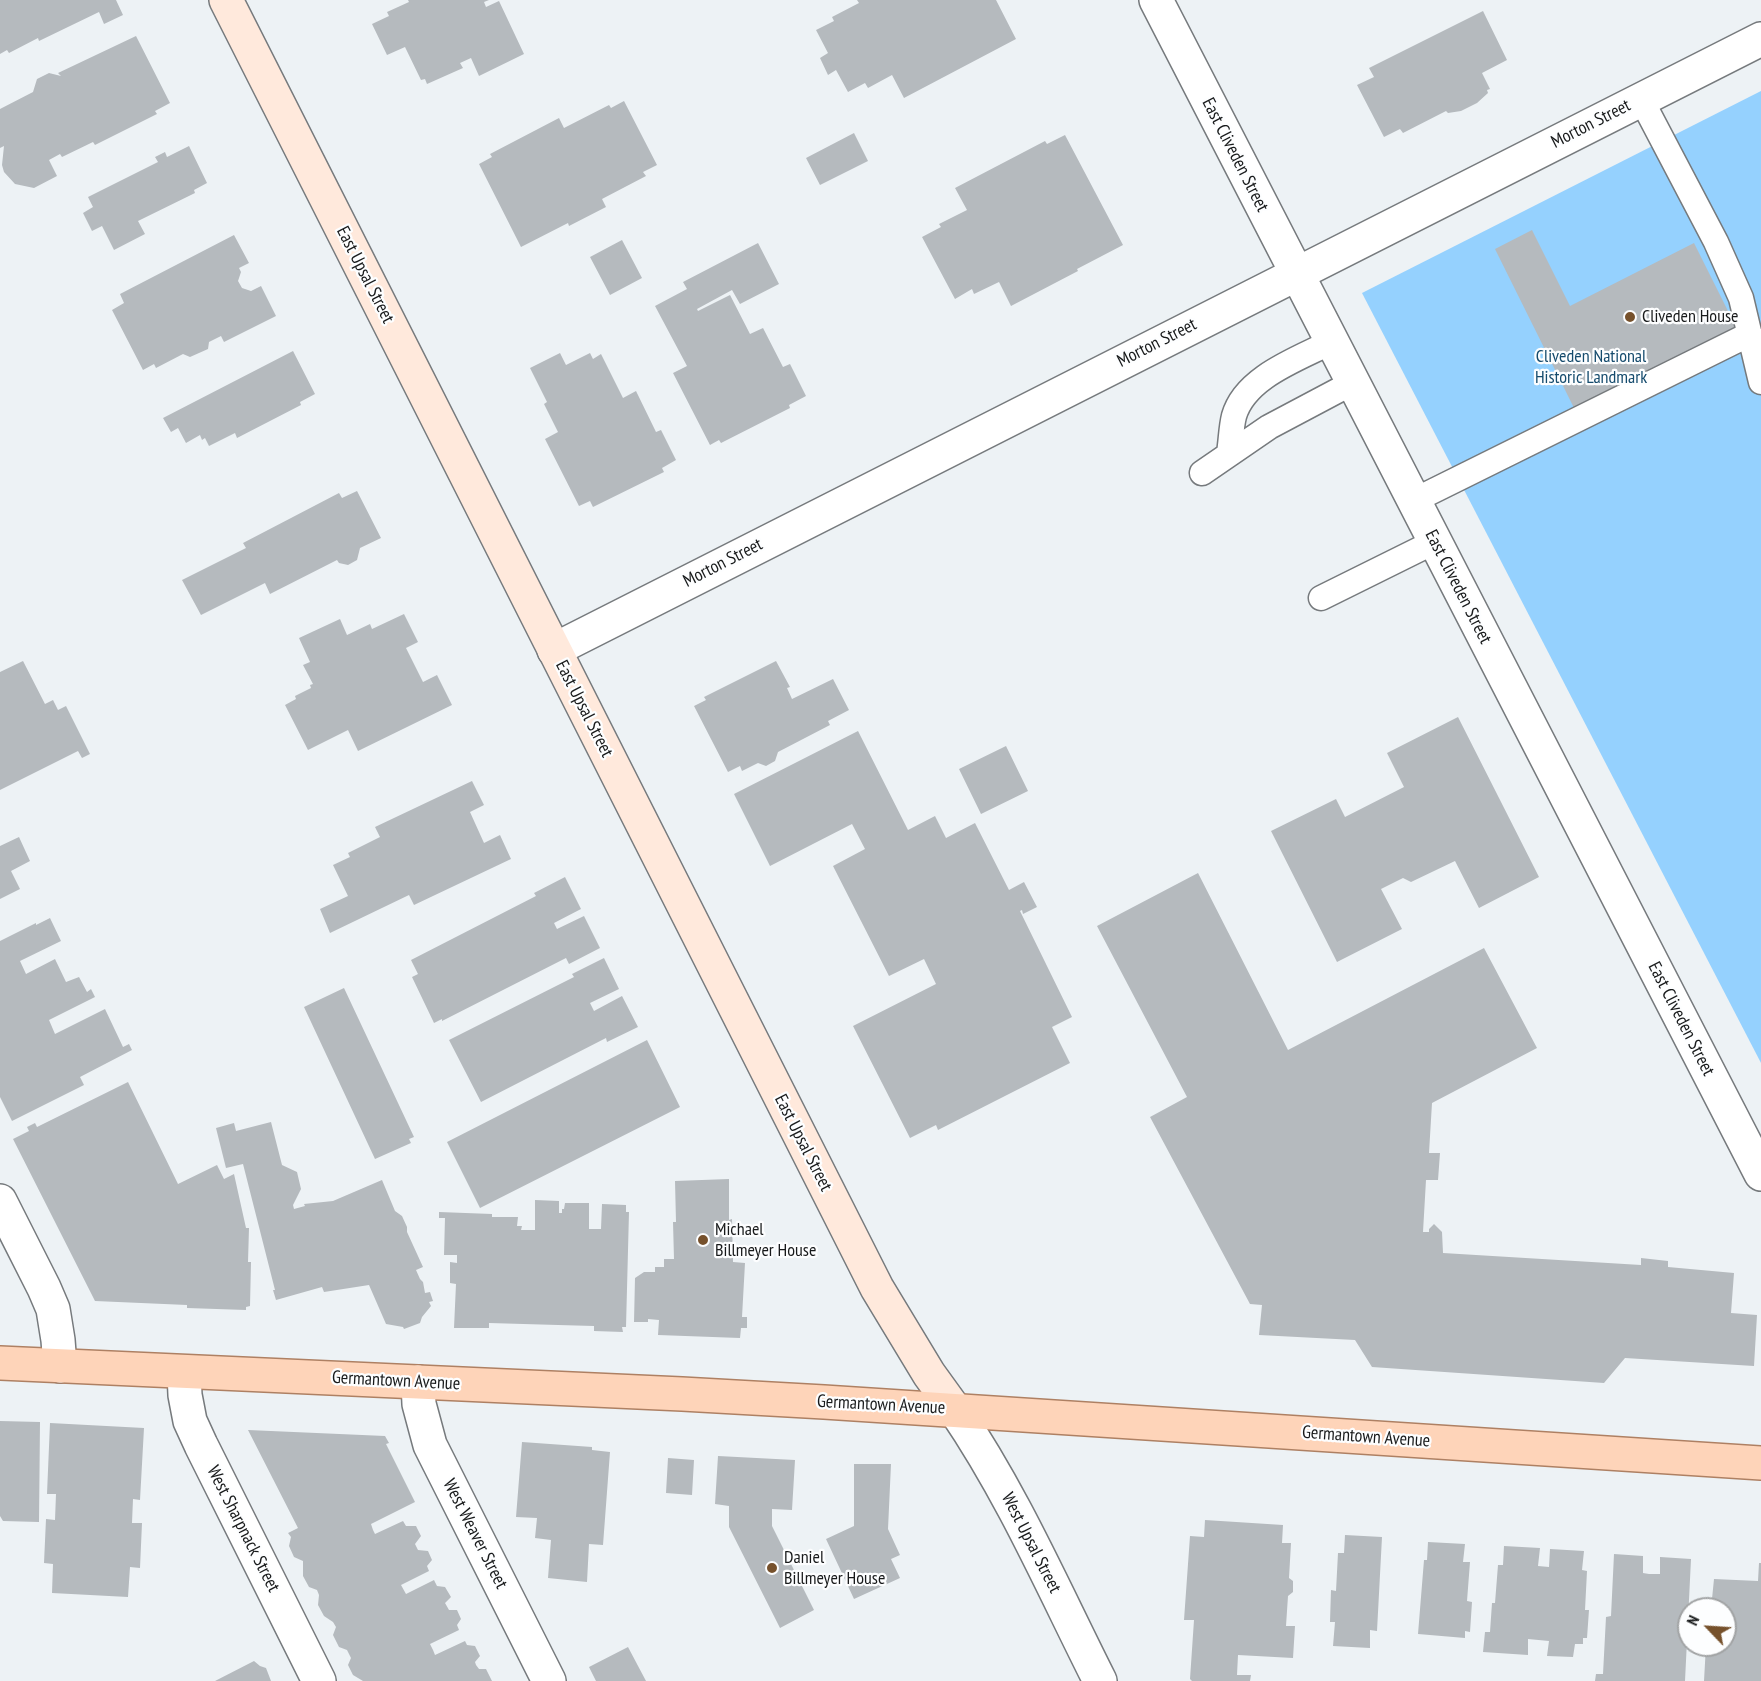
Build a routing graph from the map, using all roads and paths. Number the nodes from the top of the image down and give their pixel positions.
1 (226, 0) edge
2 (1156, 0) edge
3 (1761, 39) edge
4 (1641, 99) junction
5 (1296, 273) junction
6 (1750, 334) junction
7 (1331, 342) junction
8 (1761, 382) edge
9 (1352, 383) junction
10 (1229, 453) junction
11 (1202, 473) dead end
12 (1413, 501) junction
13 (1434, 542) junction
14 (1322, 598) dead end
15 (554, 650) junction
16 (1761, 1174) edge
17 (0, 1201) edge
18 (0, 1363) edge
19 (60, 1366) junction
20 (184, 1372) junction
21 (418, 1382) junction
22 (955, 1410) junction
23 (1761, 1463) edge
24 (319, 1681) edge
25 (549, 1681) edge
26 (1100, 1681) edge

1 - 15 street, East Upsal Street
2 - 5 street, East Cliveden Street
3 - 4 street, Morton Street
4 - 5 street, Morton Street
4 - 6 lane
5 - 7 street, East Cliveden Street
5 - 15 street, Morton Street
6 - 8 lane
6 - 12 lane
7 - 9 street, East Cliveden Street
7 - 10 lane
9 - 10 lane
9 - 12 street, East Cliveden Street
10 - 11 lane
12 - 13 street, East Cliveden Street
13 - 14 lane
13 - 16 street, East Cliveden Street
15 - 22 street, East Upsal Street
17 - 19 street
18 - 19 main road, Germantown Avenue
19 - 20 main road, Germantown Avenue
20 - 21 main road, Germantown Avenue
20 - 24 street, West Sharpnack Street
21 - 22 main road, Germantown Avenue
21 - 25 street, West Weaver Street
22 - 23 main road, Germantown Avenue
22 - 26 street, West Upsal Street

